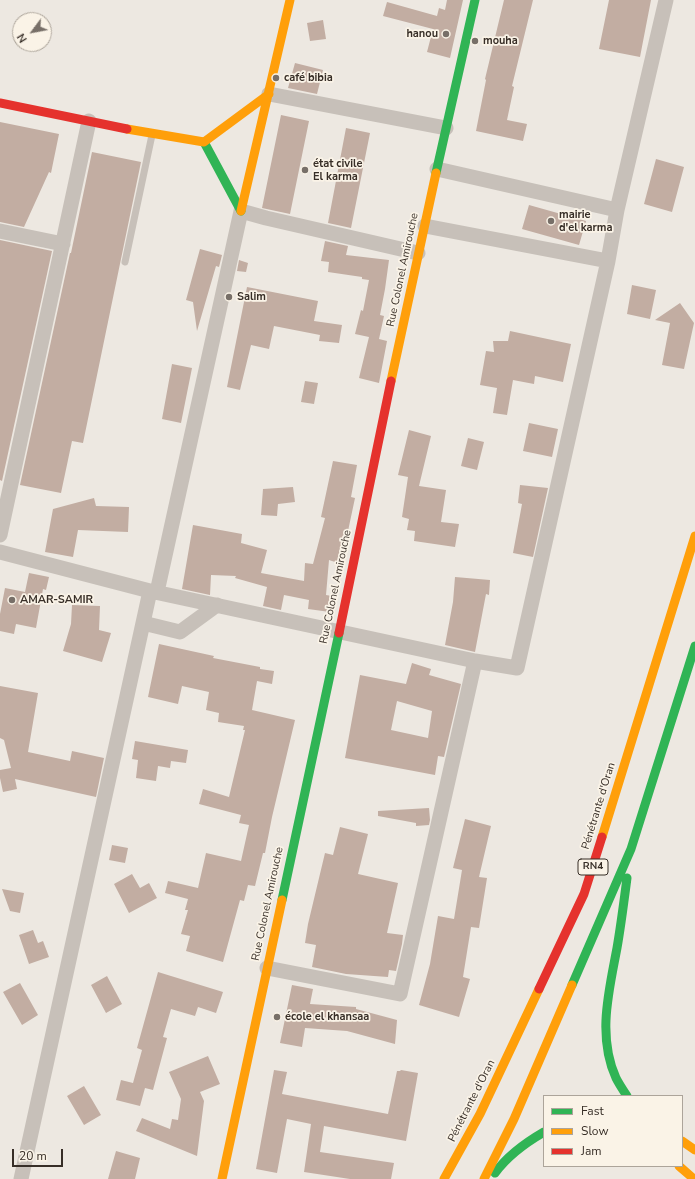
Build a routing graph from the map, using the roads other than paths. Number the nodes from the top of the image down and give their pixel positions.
1 (290, 0) edge
2 (475, 0) edge
3 (666, 0) edge
4 (269, 94) junction
5 (0, 103) edge
6 (89, 121) junction
7 (446, 128) junction
8 (152, 134) junction
9 (204, 142) junction
10 (437, 169) junction
11 (616, 210) junction
12 (241, 211) junction
13 (424, 226) junction
14 (0, 231) edge
15 (63, 244) junction
16 (418, 252) junction
17 (608, 261) junction
18 (125, 262) dead end
19 (0, 535) edge
20 (695, 536) edge
21 (0, 552) edge
22 (154, 591) junction
23 (217, 605) junction
24 (143, 624) junction
25 (339, 631) junction
26 (695, 646) edge
27 (475, 660) junction
28 (631, 849) junction
29 (267, 968) junction
30 (626, 1095) edge
31 (543, 1132) edge
32 (683, 1142) edge
33 (694, 1148) edge
34 (680, 1167) edge
35 (21, 1179) edge
36 (222, 1179) edge
37 (444, 1179) edge
38 (484, 1179) edge
39 (492, 1179) edge
40 (694, 1179) edge

1 - 4 main road
2 - 7 main road, Rue Colonel Amirouche
3 - 11 street
4 - 7 street
4 - 9 main road
4 - 12 main road
5 - 6 main road
6 - 8 main road
6 - 15 street
7 - 10 main road, Rue Colonel Amirouche
8 - 9 main road
8 - 18 lane
9 - 12 main road
10 - 11 street
10 - 13 main road, Rue Colonel Amirouche
11 - 17 street
12 - 16 street
12 - 22 street
13 - 16 main road, Rue Colonel Amirouche
13 - 17 street
14 - 15 street
15 - 19 street
16 - 25 main road, Rue Colonel Amirouche
17 - 27 street
20 - 37 main road, Pénétrante d'Oran / RN4
21 - 22 street
22 - 23 street
22 - 24 street
23 - 24 street
23 - 25 street
24 - 35 street
25 - 27 street
25 - 29 main road, Rue Colonel Amirouche
26 - 28 main road, RN4
27 - 29 street
28 - 30 main road
28 - 38 main road, RN4
29 - 36 main road, Rue Colonel Amirouche
31 - 39 main road
32 - 33 main road
34 - 40 main road

